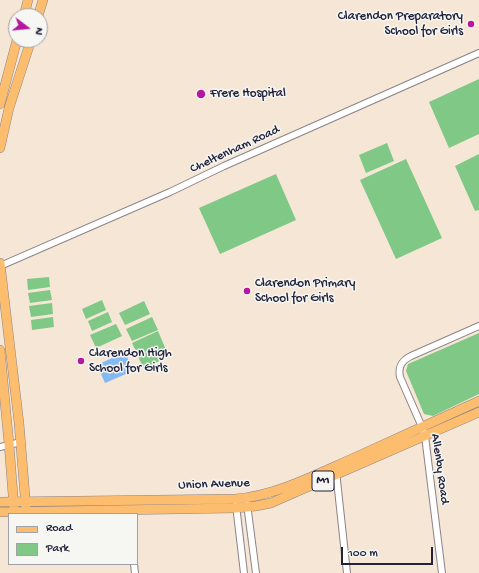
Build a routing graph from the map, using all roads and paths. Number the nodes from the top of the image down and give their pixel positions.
1 (15, 48) edge
2 (28, 48) edge
3 (479, 53) edge
4 (0, 104) edge
5 (0, 148) edge
6 (0, 263) edge
7 (0, 266) edge
8 (479, 326) edge
9 (0, 350) edge
10 (479, 401) edge
11 (479, 412) edge
12 (422, 427) junction
13 (424, 436) junction
14 (21, 442) junction
15 (10, 444) junction
16 (0, 447) edge
17 (336, 471) junction
18 (128, 500) junction
19 (0, 502) edge
20 (14, 502) junction
21 (26, 502) junction
22 (236, 503) junction
23 (247, 503) junction
24 (0, 512) edge
25 (14, 512) junction
26 (26, 512) junction
27 (130, 512) edge
28 (244, 573) edge
29 (256, 573) edge
30 (347, 573) edge
31 (442, 573) edge

1 - 4 main road
2 - 5 main road
3 - 7 street, Cheltenham Road
6 - 7 main road
7 - 14 main road
8 - 12 street, Allenby Road
9 - 15 main road
10 - 12 main road, Union Avenue / M1
11 - 13 main road, Union Avenue / M1
12 - 13 street, Allenby Road
12 - 17 main road, Union Avenue / M1
13 - 17 main road, Union Avenue / M1
13 - 31 street, Allenby Road
14 - 15 street
14 - 21 main road
15 - 16 street
15 - 20 main road
17 - 23 main road, Union Avenue / M1
17 - 30 street
18 - 21 main road, Union Avenue / M1
18 - 22 main road, Union Avenue / M1
18 - 27 street
19 - 20 main road, M1
20 - 21 main road, M1
20 - 25 main road
21 - 26 main road
22 - 23 main road, Union Avenue / M1
22 - 27 main road, Union Avenue / M1
22 - 28 street
23 - 29 street
24 - 25 main road, M1
25 - 26 main road, M1
26 - 27 main road, Union Avenue / M1

